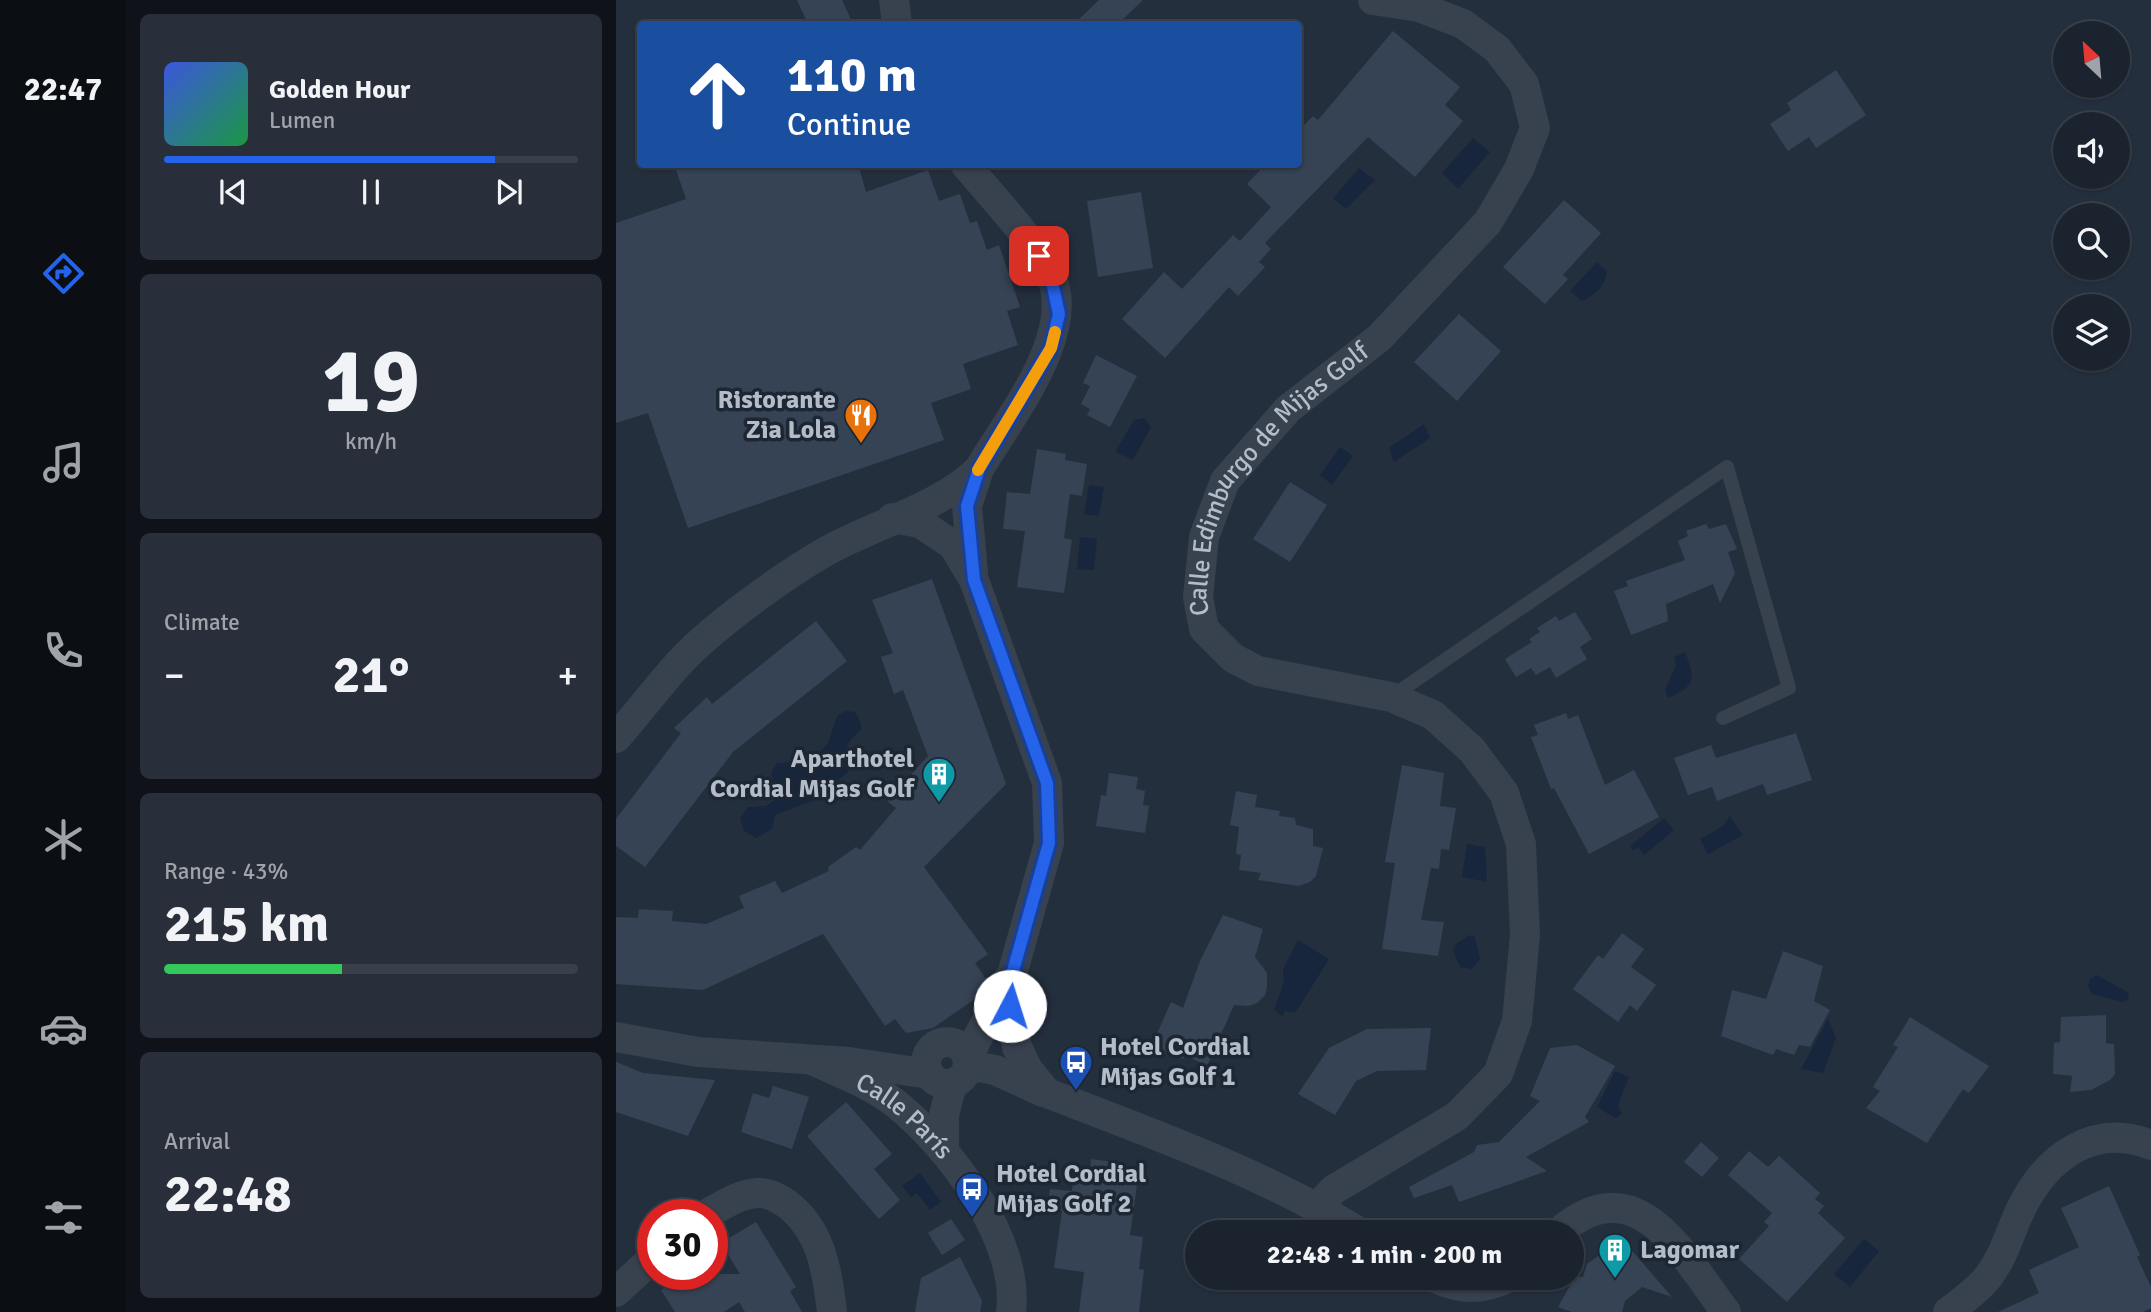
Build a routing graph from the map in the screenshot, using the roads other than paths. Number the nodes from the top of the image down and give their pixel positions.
1 (894, 0) edge
2 (1373, 0) edge
3 (897, 21) edge
4 (968, 168) edge
5 (979, 469) junction
6 (892, 518) junction
7 (974, 580) junction
8 (1391, 697) junction
9 (1723, 718) dead end
10 (616, 738) edge
11 (1013, 971) junction
12 (616, 1037) edge
13 (814, 1061) junction
14 (950, 1072) junction
15 (1047, 1093) junction
16 (2151, 1145) edge
17 (947, 1151) junction
18 (728, 1203) edge
19 (1318, 1207) junction
20 (1339, 1220) edge
21 (1578, 1220) edge
22 (637, 1273) edge
23 (616, 1292) edge
24 (832, 1312) edge
25 (1011, 1312) edge
26 (1726, 1312) edge
27 (1948, 1312) edge

1 - 3 street
2 - 8 street, Calle Edimburgo de Mijas Golf
4 - 5 street
5 - 6 street
5 - 7 street
6 - 7 street
6 - 10 street
7 - 11 street
8 - 9 lane
8 - 19 street, Calle Edimburgo de Mijas Golf
11 - 14 street
11 - 15 street
12 - 13 street
13 - 14 street
13 - 17 street, Calle París
14 - 15 street
14 - 17 street
15 - 19 street
16 - 27 street
17 - 25 street, Calle París
18 - 24 street
19 - 20 street
21 - 26 street
22 - 23 street

